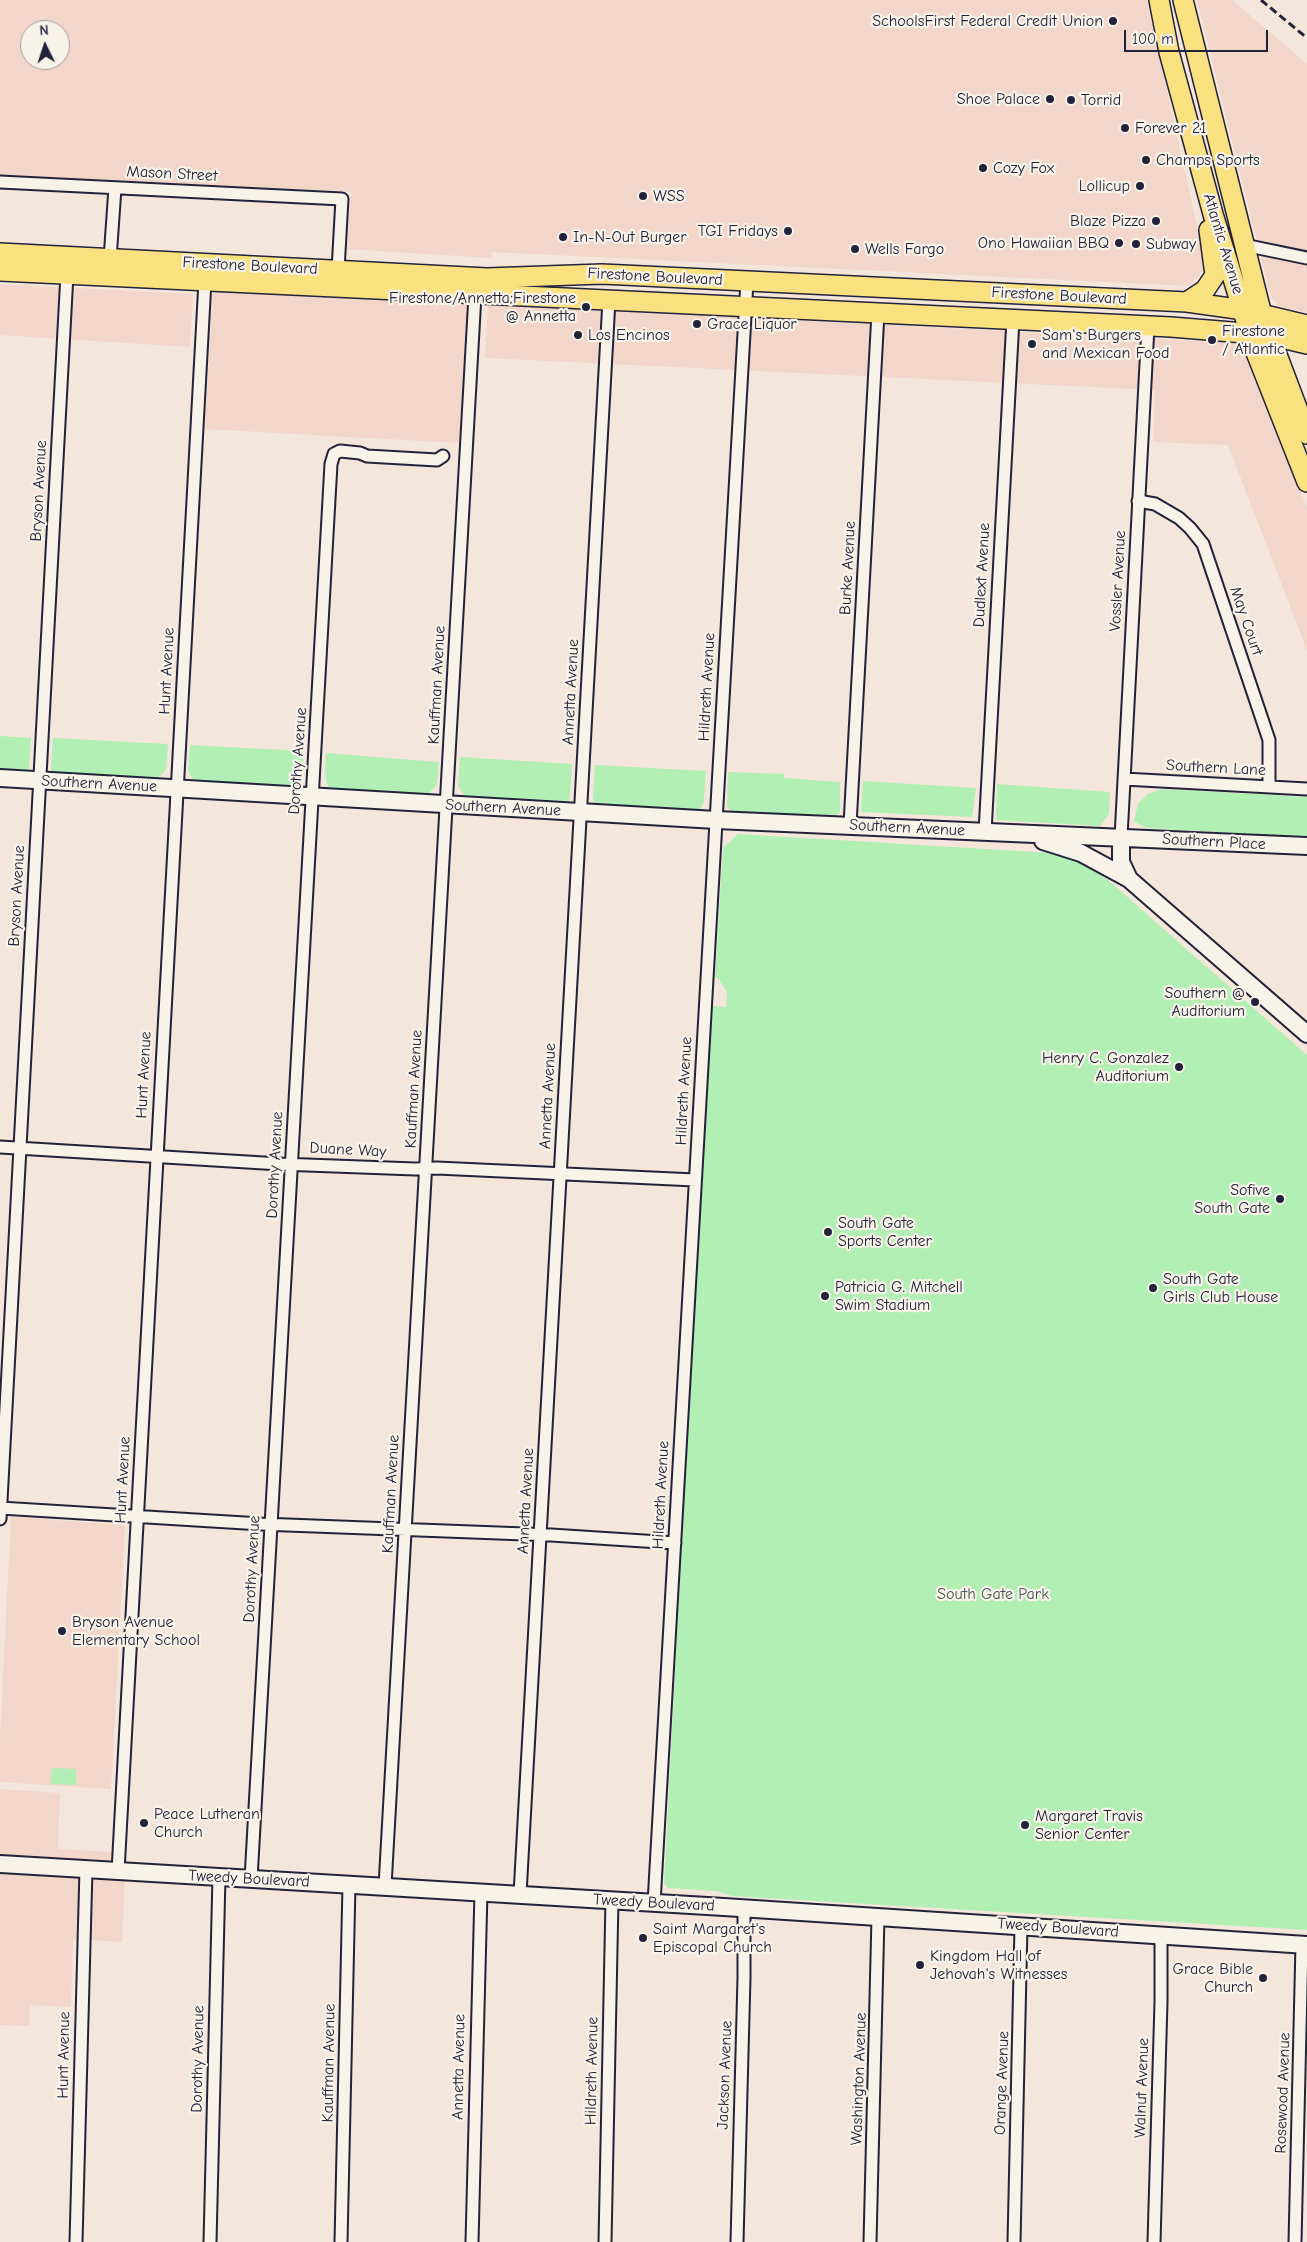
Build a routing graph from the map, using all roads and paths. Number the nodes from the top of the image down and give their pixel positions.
1 (1159, 0) edge
2 (1183, 0) edge
3 (0, 182) edge
4 (114, 188) junction
5 (1213, 214) junction
6 (1244, 246) junction
7 (0, 253) edge
8 (1307, 258) edge
9 (110, 259) junction
10 (338, 270) junction
11 (0, 271) edge
12 (67, 274) junction
13 (205, 281) junction
14 (747, 281) junction
15 (475, 295) junction
16 (609, 300) junction
17 (1187, 302) junction
18 (745, 306) junction
19 (878, 313) junction
20 (1253, 313) junction
21 (1013, 319) junction
22 (1307, 325) edge
23 (1148, 326) junction
24 (1250, 333) junction
25 (1269, 335) junction
26 (1307, 344) edge
27 (1307, 434) edge
28 (466, 457) junction
29 (1307, 482) edge
30 (1138, 501) junction
31 (0, 778) edge
32 (1124, 779) junction
33 (40, 780) junction
34 (1268, 787) junction
35 (177, 788) junction
36 (1307, 789) edge
37 (312, 796) junction
38 (447, 805) junction
39 (580, 812) junction
40 (716, 820) junction
41 (850, 825) junction
42 (985, 832) junction
43 (1006, 833) junction
44 (1121, 837) junction
45 (1307, 846) edge
46 (1129, 879) junction
47 (1307, 1034) edge
48 (0, 1147) edge
49 (20, 1148) junction
50 (156, 1156) junction
51 (291, 1163) junction
52 (426, 1168) junction
53 (560, 1174) junction
54 (695, 1180) junction
55 (0, 1508) edge
56 (138, 1516) junction
57 (0, 1519) edge
58 (271, 1524) junction
59 (406, 1529) junction
60 (540, 1535) junction
61 (675, 1543) junction
62 (0, 1864) edge
63 (86, 1869) junction
64 (118, 1871) junction
65 (219, 1877) junction
66 (252, 1879) junction
67 (349, 1885) junction
68 (385, 1886) junction
69 (481, 1892) junction
70 (520, 1894) junction
71 (612, 1900) junction
72 (654, 1903) junction
73 (744, 1908) junction
74 (878, 1917) junction
75 (1021, 1926) junction
76 (1161, 1934) junction
77 (1304, 1944) edge
78 (76, 2242) edge
79 (210, 2242) edge
80 (341, 2242) edge
81 (472, 2242) edge
82 (605, 2242) edge
83 (737, 2242) edge
84 (870, 2242) edge
85 (1014, 2242) edge
86 (1154, 2242) edge
87 (1295, 2242) edge

1 - 5 main road, Atlantic Avenue
2 - 6 main road, Atlantic Avenue
3 - 4 street, Mason Street
4 - 9 street
4 - 10 street, Mason Street
5 - 17 main road
5 - 20 main road, Atlantic Avenue
6 - 8 street
6 - 20 main road, Atlantic Avenue
7 - 9 main road, Firestone Boulevard
9 - 10 main road, Firestone Boulevard
10 - 14 main road, Firestone Boulevard
11 - 12 main road, Firestone Boulevard
12 - 13 main road, Firestone Boulevard
12 - 33 street, Bryson Avenue
13 - 15 main road, Firestone Boulevard
13 - 35 street, Hunt Avenue
14 - 17 main road, Firestone Boulevard
14 - 18 street, Hildreth Avenue
15 - 16 main road, Firestone Boulevard
15 - 28 street, Kauffman Avenue
16 - 18 main road, Firestone Boulevard
16 - 39 street, Annetta Avenue
17 - 20 main road, Firestone Boulevard
18 - 19 main road, Firestone Boulevard
18 - 40 street, Hildreth Avenue
19 - 21 main road, Firestone Boulevard
19 - 41 street, Burke Avenue
20 - 22 main road, Firestone Boulevard
20 - 24 main road, Atlantic Avenue
20 - 25 main road, Atlantic Avenue
21 - 23 main road, Firestone Boulevard
21 - 42 street, Dudlext Avenue
23 - 24 main road, Firestone Boulevard
23 - 30 street, Vossler Avenue
24 - 25 main road, Firestone Boulevard
24 - 29 main road, Atlantic Avenue
25 - 26 main road, Firestone Boulevard
25 - 27 main road, Atlantic Avenue
28 - 37 street, Dorothy Avenue
28 - 38 street, Kauffman Avenue
30 - 32 street, Vossler Avenue
30 - 34 street, May Court
31 - 33 street, Southern Avenue
32 - 34 street, Southern Lane
32 - 44 street, Vossler Avenue
33 - 35 street, Southern Avenue
33 - 49 street, Bryson Avenue
34 - 36 street, Southern Lane
35 - 37 street, Southern Avenue
35 - 50 street, Hunt Avenue
37 - 38 street, Southern Avenue
37 - 51 street, Dorothy Avenue
38 - 39 street, Southern Avenue
38 - 52 street, Kauffman Avenue
39 - 40 street, Southern Avenue
39 - 53 street, Annetta Avenue
40 - 41 street, Southern Avenue
40 - 54 street, Hildreth Avenue
41 - 42 street, Southern Avenue
42 - 43 street, Southern Avenue
43 - 44 street, Southern Avenue
43 - 46 street, Southern Avenue
44 - 45 street, Southern Place
44 - 46 street, Southern Avenue
46 - 47 street, Southern Avenue
48 - 49 street, Duane Way
49 - 50 street, Duane Way
49 - 55 street, Bryson Avenue
50 - 51 street, Duane Way
50 - 56 street, Hunt Avenue
51 - 52 street, Duane Way
51 - 58 street, Dorothy Avenue
52 - 53 street, Duane Way
52 - 59 street, Kauffman Avenue
53 - 54 street, Duane Way
53 - 60 street, Annetta Avenue
54 - 61 street, Hildreth Avenue
55 - 56 street
55 - 57 street, Bryson Avenue
56 - 58 street
56 - 64 street, Hunt Avenue
58 - 59 street
58 - 66 street, Dorothy Avenue
59 - 60 street
59 - 68 street, Kauffman Avenue
60 - 61 street
60 - 70 street, Annetta Avenue
61 - 72 street, Hildreth Avenue
62 - 63 street, Tweedy Boulevard
63 - 64 street, Tweedy Boulevard
63 - 78 street, Hunt Avenue
64 - 65 street, Tweedy Boulevard
65 - 66 street, Tweedy Boulevard
65 - 79 street, Dorothy Avenue
66 - 67 street, Tweedy Boulevard
67 - 68 street, Tweedy Boulevard
67 - 80 street, Kauffman Avenue
68 - 69 street, Tweedy Boulevard
69 - 70 street, Tweedy Boulevard
69 - 81 street, Annetta Avenue
70 - 71 street, Tweedy Boulevard
71 - 72 street, Tweedy Boulevard
71 - 82 street, Hildreth Avenue
72 - 73 street, Tweedy Boulevard
73 - 74 street, Tweedy Boulevard
73 - 83 street, Jackson Avenue
74 - 75 street, Tweedy Boulevard
74 - 84 street, Washington Avenue
75 - 76 street, Tweedy Boulevard
75 - 85 street, Orange Avenue
76 - 77 street, Tweedy Boulevard
76 - 86 street, Walnut Avenue
77 - 87 street, Rosewood Avenue

